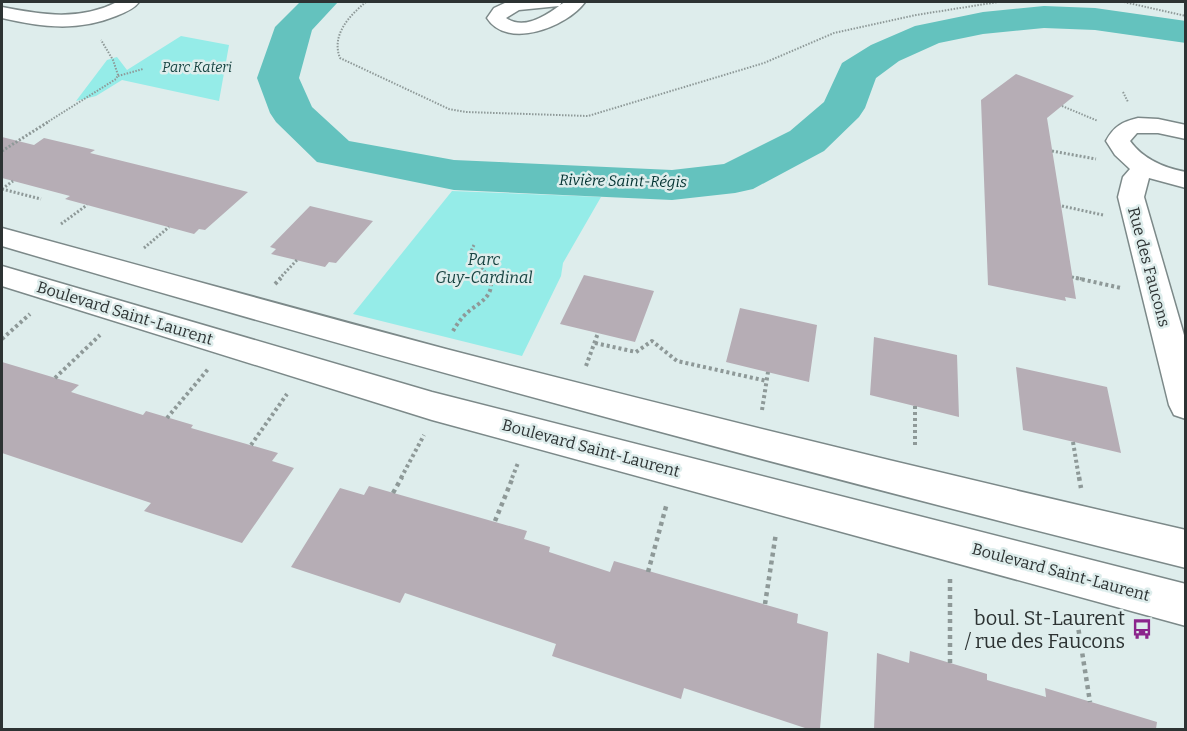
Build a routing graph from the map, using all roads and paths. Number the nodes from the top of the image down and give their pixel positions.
1 (130, 2) edge
2 (366, 2) edge
3 (553, 2) edge
4 (576, 2) edge
5 (998, 2) edge
6 (1124, 2) edge
7 (2, 13) edge
8 (1185, 16) edge
9 (92, 26) junction
10 (143, 69) dead end
11 (117, 76) junction
12 (1062, 106) dead end
13 (1105, 124) dead end
14 (1185, 132) edge
15 (2, 151) edge
16 (1052, 152) dead end
17 (1101, 160) dead end
18 (1146, 167) junction
19 (1185, 180) edge
20 (13, 181) dead end
21 (2, 189) edge
22 (41, 199) dead end
23 (87, 205) dead end
24 (1062, 206) dead end
25 (1104, 215) dead end
26 (59, 225) dead end
27 (168, 227) dead end
28 (2, 237) edge
29 (474, 245) dead end
30 (142, 249) dead end
31 (297, 260) dead end
32 (2, 276) edge
33 (1072, 277) dead end
34 (274, 284) dead end
35 (1131, 290) dead end
36 (35, 310) dead end
37 (103, 332) dead end
38 (598, 333) dead end
39 (448, 338) dead end
40 (2, 339) edge
41 (595, 343) junction
42 (211, 366) dead end
43 (768, 372) dead end
44 (582, 375) dead end
45 (55, 378) dead end
46 (767, 381) junction
47 (290, 390) dead end
48 (1185, 405) edge
49 (915, 406) dead end
50 (167, 418) dead end
51 (761, 419) dead end
52 (426, 431) dead end
53 (1073, 442) dead end
54 (251, 445) dead end
55 (915, 456) dead end
56 (520, 457) dead end
57 (393, 493) dead end
58 (669, 497) dead end
59 (1082, 497) dead end
60 (495, 521) dead end
61 (777, 526) dead end
62 (1185, 549) edge
63 (648, 572) dead end
64 (950, 573) dead end
65 (765, 604) dead end
66 (1185, 605) edge
67 (1075, 608) dead end
68 (950, 663) dead end
69 (1090, 702) dead end

1 - 9 street
2 - 5 path
3 - 4 street
6 - 8 path
7 - 9 street
9 - 11 path
10 - 11 path
11 - 15 path
12 - 13 path
14 - 18 street
16 - 17 path
18 - 19 street
18 - 48 street, Rue des Faucons
20 - 21 path
21 - 22 path
23 - 26 path
24 - 25 path
27 - 30 path
28 - 62 street
29 - 39 path
31 - 34 path
32 - 66 street, Boulevard Saint-Laurent
33 - 35 path
36 - 40 path
37 - 45 path
38 - 41 path
41 - 44 path
41 - 46 path
42 - 50 path
43 - 46 path
46 - 51 path
47 - 54 path
49 - 55 path
52 - 57 path
53 - 59 path
56 - 60 path
58 - 63 path
61 - 65 path
64 - 68 path
67 - 69 path

